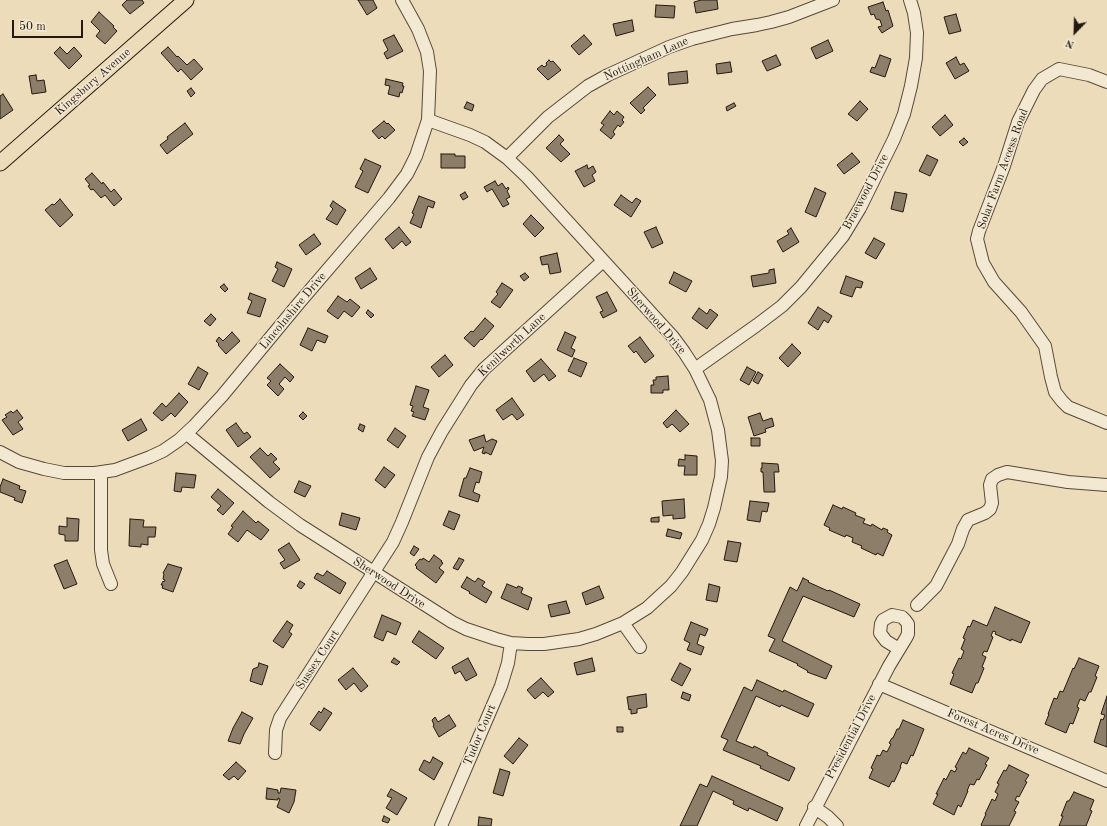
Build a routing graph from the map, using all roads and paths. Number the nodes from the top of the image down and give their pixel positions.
1 (186, 0) edge
2 (402, 0) edge
3 (833, 0) edge
4 (910, 0) edge
5 (1107, 82) edge
6 (428, 120) junction
7 (507, 158) junction
8 (0, 164) edge
9 (603, 260) junction
10 (695, 369) junction
11 (1107, 423) edge
12 (187, 434) junction
13 (0, 452) edge
14 (101, 472) junction
15 (1107, 485) edge
16 (374, 573) junction
17 (111, 584) dead end
18 (917, 606) dead end
19 (623, 623) junction
20 (511, 642) junction
21 (640, 647) dead end
22 (899, 649) dead end
23 (879, 684) junction
24 (275, 752) dead end
25 (1107, 781) edge
26 (814, 807) junction
27 (441, 826) edge
28 (806, 826) edge
29 (837, 826) edge

1 - 8 main road, Kingsbury Avenue
2 - 6 street, Lincolnshire Drive
3 - 7 street, Nottingham Lane
4 - 10 street, Braewood Drive
5 - 11 street, Solar Farm Access Road
6 - 7 street, Sherwood Drive
6 - 12 street, Lincolnshire Drive
7 - 9 street, Sherwood Drive
9 - 10 street, Sherwood Drive
9 - 16 street, Kenilworth Lane
10 - 19 street, Sherwood Drive
12 - 14 street, Lincolnshire Drive
12 - 16 street, Sherwood Drive
13 - 14 street, Lincolnshire Drive
14 - 17 street
15 - 18 street
16 - 20 street, Sherwood Drive
16 - 24 street, Sussex Court
19 - 20 street, Sherwood Drive
19 - 21 street
20 - 27 street, Tudor Court
22 - 23 street, Presidential Drive
23 - 25 street, Forest Acres Drive
23 - 26 street, Presidential Drive
26 - 28 street, Presidential Drive
26 - 29 street

